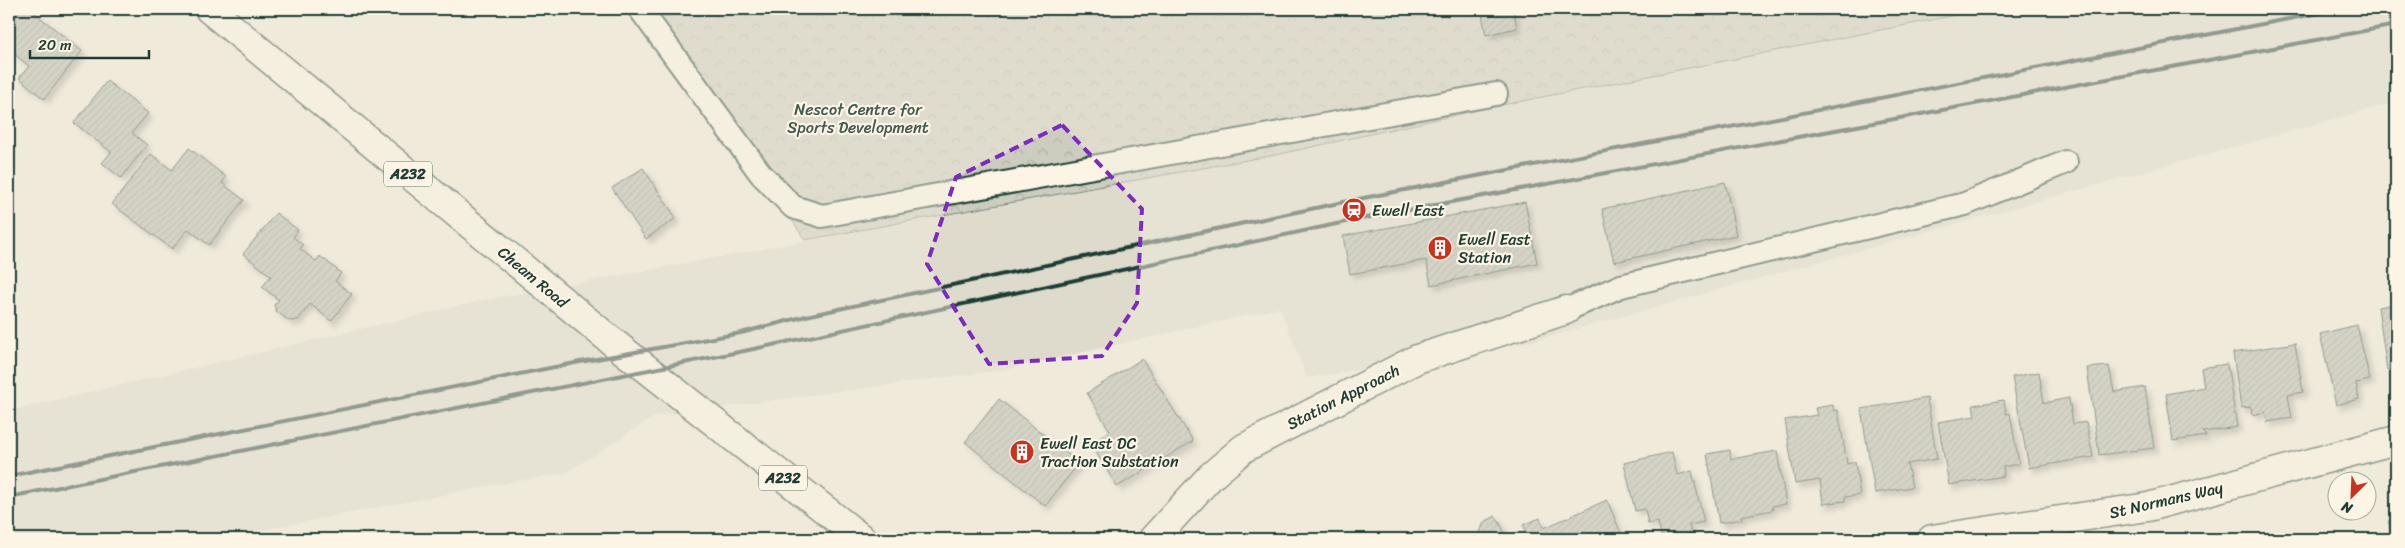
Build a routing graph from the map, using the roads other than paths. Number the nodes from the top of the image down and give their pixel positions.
1 (209, 9) edge
2 (640, 9) edge
3 (1496, 94) dead end
4 (2066, 162) dead end
5 (1566, 310) joint
6 (2396, 440) edge
7 (862, 539) edge
8 (1152, 539) edge
9 (1932, 539) edge

1 - 7 main road, Cheam Road / A232
2 - 3 lane
4 - 5 lane
5 - 8 main road, Station Approach
6 - 9 main road, St Normans Way

